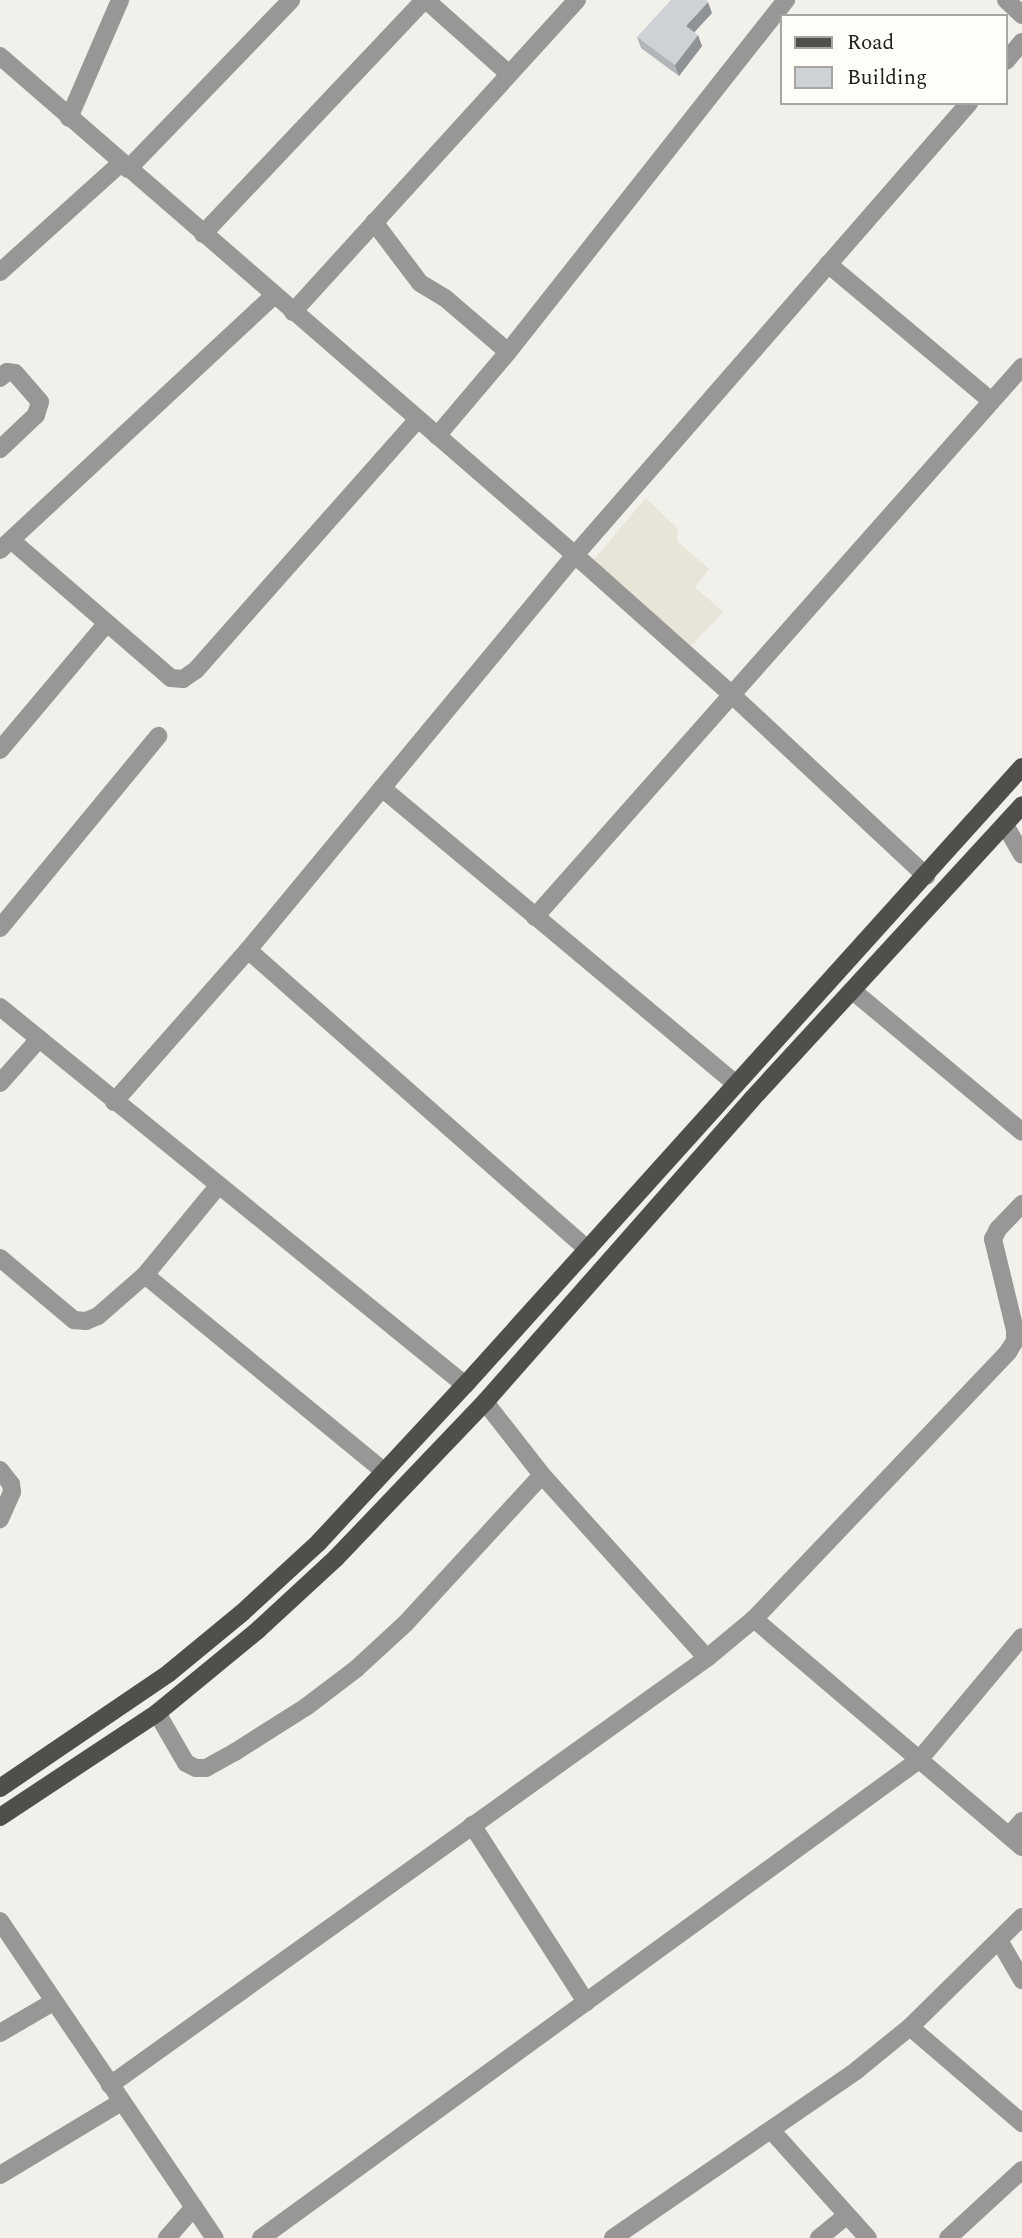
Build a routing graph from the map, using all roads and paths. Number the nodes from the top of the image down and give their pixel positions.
1 (120, 0) edge
2 (291, 0) edge
3 (425, 0) edge
4 (577, 0) edge
5 (786, 0) edge
6 (1006, 0) edge
7 (1022, 15) edge
8 (1022, 43) edge
9 (0, 56) edge
10 (1008, 59) edge
11 (509, 74) junction
12 (967, 105) edge
13 (69, 118) junction
14 (124, 166) junction
15 (374, 222) junction
16 (203, 233) junction
17 (828, 264) junction
18 (0, 272) edge
19 (274, 295) junction
20 (293, 312) junction
21 (508, 352) junction
22 (1022, 367) edge
23 (0, 378) edge
24 (991, 401) junction
25 (418, 419) junction
26 (437, 436) junction
27 (0, 449) edge
28 (6, 545) edge
29 (575, 555) junction
30 (107, 623) junction
31 (731, 694) junction
32 (158, 736) dead end
33 (0, 750) edge
34 (1022, 766) edge
35 (382, 788) junction
36 (1022, 805) edge
37 (1005, 825) junction
38 (1022, 854) edge
39 (926, 876) junction
40 (535, 917) junction
41 (0, 928) edge
42 (248, 950) junction
43 (853, 991) junction
44 (0, 1007) edge
45 (38, 1039) junction
46 (0, 1083) edge
47 (735, 1083) junction
48 (114, 1102) junction
49 (1022, 1132) edge
50 (218, 1186) junction
51 (1022, 1204) edge
52 (588, 1250) junction
53 (0, 1258) edge
54 (145, 1275) junction
55 (466, 1385) junction
56 (485, 1402) junction
57 (0, 1470) edge
58 (384, 1471) junction
59 (542, 1475) junction
60 (0, 1518) edge
61 (754, 1619) junction
62 (1022, 1637) edge
63 (708, 1658) junction
64 (157, 1713) junction
65 (919, 1760) junction
66 (0, 1788) edge
67 (0, 1817) edge
68 (1022, 1821) edge
69 (472, 1825) junction
70 (1016, 1842) edge
71 (1022, 1917) edge
72 (0, 1921) edge
73 (1000, 1942) junction
74 (1022, 1980) edge
75 (586, 2002) junction
76 (53, 2003) junction
77 (909, 2027) junction
78 (0, 2033) edge
79 (110, 2085) junction
80 (121, 2102) junction
81 (1022, 2123) edge
82 (772, 2130) junction
83 (1022, 2170) edge
84 (0, 2175) edge
85 (194, 2207) junction
86 (848, 2215) junction
87 (167, 2238) edge
88 (215, 2238) edge
89 (261, 2238) edge
90 (613, 2238) edge
91 (819, 2238) edge
92 (868, 2238) edge
93 (948, 2238) edge

1 - 13 street
2 - 14 street
3 - 11 street
3 - 16 street
4 - 11 street
5 - 21 street
6 - 7 street
8 - 10 street
9 - 13 street
11 - 15 street
12 - 17 street
13 - 14 street
14 - 16 street
14 - 18 street
15 - 20 street
15 - 21 street
16 - 19 street
17 - 24 street
17 - 29 street
19 - 20 street
19 - 28 street
20 - 25 street
21 - 26 street
22 - 24 street
23 - 27 street
24 - 31 street
25 - 26 street
25 - 30 street
26 - 29 street
28 - 30 street
29 - 31 street
29 - 35 street
30 - 33 street
31 - 39 street
31 - 40 street
32 - 41 street
34 - 39 main road
35 - 40 street
35 - 42 street
36 - 37 main road
37 - 38 street
37 - 43 main road
39 - 47 main road
40 - 47 street
42 - 48 street
42 - 52 street
43 - 49 street
43 - 56 main road
44 - 45 street
45 - 46 street
45 - 48 street
47 - 52 main road
48 - 50 street
50 - 54 street
50 - 55 street
51 - 61 street
52 - 55 main road
53 - 54 street
54 - 58 street
55 - 58 main road
56 - 59 street
56 - 64 main road
57 - 60 street
58 - 66 main road
59 - 63 street
59 - 64 street
61 - 63 street
61 - 65 street
62 - 65 street
63 - 69 street
64 - 67 main road
65 - 70 street
65 - 75 street
68 - 70 street
69 - 75 street
69 - 79 street
71 - 73 street
72 - 76 street
73 - 74 street
73 - 77 street
75 - 89 street
76 - 78 street
76 - 79 street
77 - 81 street
77 - 82 street
79 - 80 street
80 - 84 street
80 - 85 street
82 - 86 street
82 - 90 street
83 - 93 street
85 - 87 street
85 - 88 street
86 - 91 street
86 - 92 street

